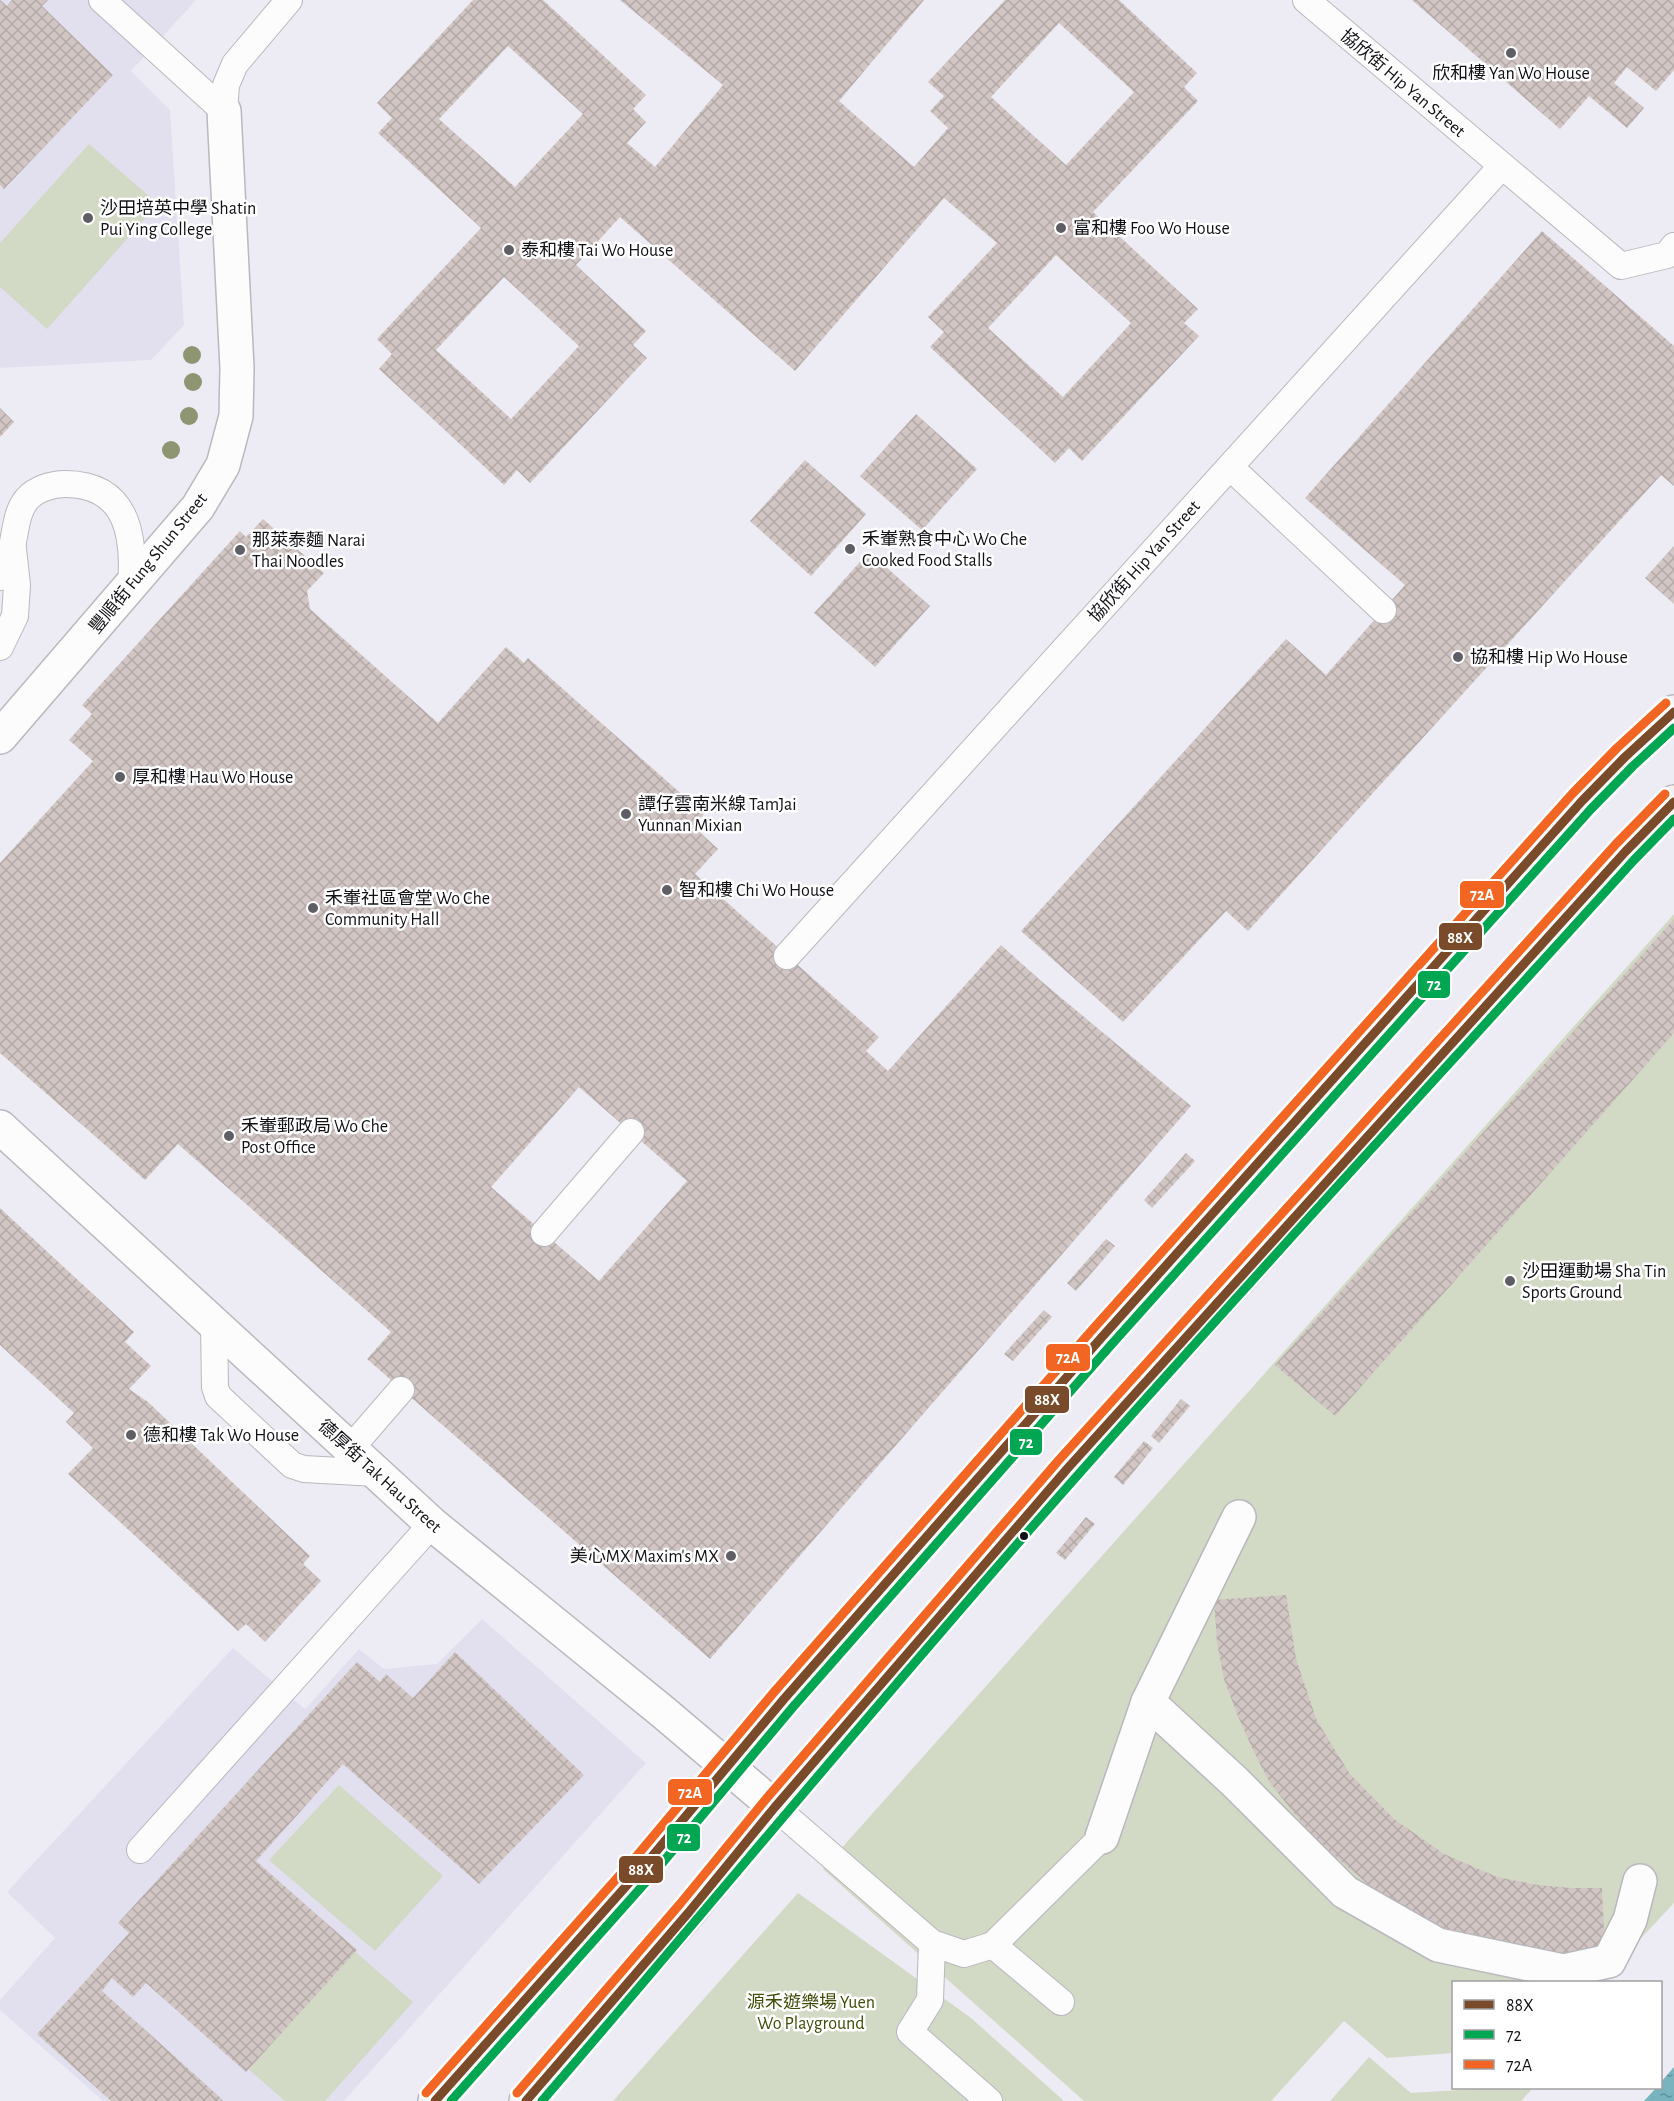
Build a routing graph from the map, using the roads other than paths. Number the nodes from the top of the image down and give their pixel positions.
1 (102, 0) edge
2 (289, 0) edge
3 (1306, 0) edge
4 (224, 111) junction
5 (1501, 167) junction
6 (1674, 246) edge
7 (1230, 466) junction
8 (13, 545) junction
9 (0, 577) edge
10 (130, 587) junction
11 (1383, 610) dead end
12 (0, 647) edge
13 (1674, 712) edge
14 (0, 737) edge
15 (1674, 802) edge
16 (787, 956) dead end
17 (0, 1127) edge
18 (631, 1132) dead end
19 (544, 1233) dead end
20 (214, 1325) junction
21 (401, 1390) dead end
22 (350, 1449) junction
23 (377, 1473) junction
24 (1239, 1517) dead end
25 (432, 1524) junction
26 (1148, 1702) junction
27 (727, 1766) junction
28 (775, 1807) junction
29 (1102, 1837) joint
30 (140, 1850) dead end
31 (1640, 1881) dead end
32 (932, 1943) junction
33 (993, 1945) junction
34 (1060, 2002) dead end
35 (435, 2101) edge
36 (526, 2101) edge
37 (989, 2101) edge

1 - 4 lane
2 - 4 lane
3 - 5 lane, 協欣街 Hip Yan Street
4 - 10 street, 豐順街 Fung Shun Street
5 - 6 lane, 協欣街 Hip Yan Street
5 - 7 lane, 協欣街 Hip Yan Street
7 - 11 lane
7 - 16 lane, 協欣街 Hip Yan Street
8 - 9 lane
8 - 10 lane
8 - 12 lane
10 - 14 street, 豐順街 Fung Shun Street
13 - 27 main road
15 - 28 main road
17 - 20 street, 德厚街 Tak Hau Street
18 - 19 lane
20 - 22 street, 德厚街 Tak Hau Street
20 - 23 lane
21 - 22 lane
22 - 23 street, 德厚街 Tak Hau Street
23 - 25 street, 德厚街 Tak Hau Street
24 - 26 street
25 - 27 street, 德厚街 Tak Hau Street
25 - 30 lane
26 - 29 street
26 - 31 street
27 - 28 street, 德厚街 Tak Hau Street
27 - 35 main road
28 - 32 lane
28 - 36 main road
29 - 33 lane
32 - 33 lane
32 - 37 lane
33 - 34 lane

